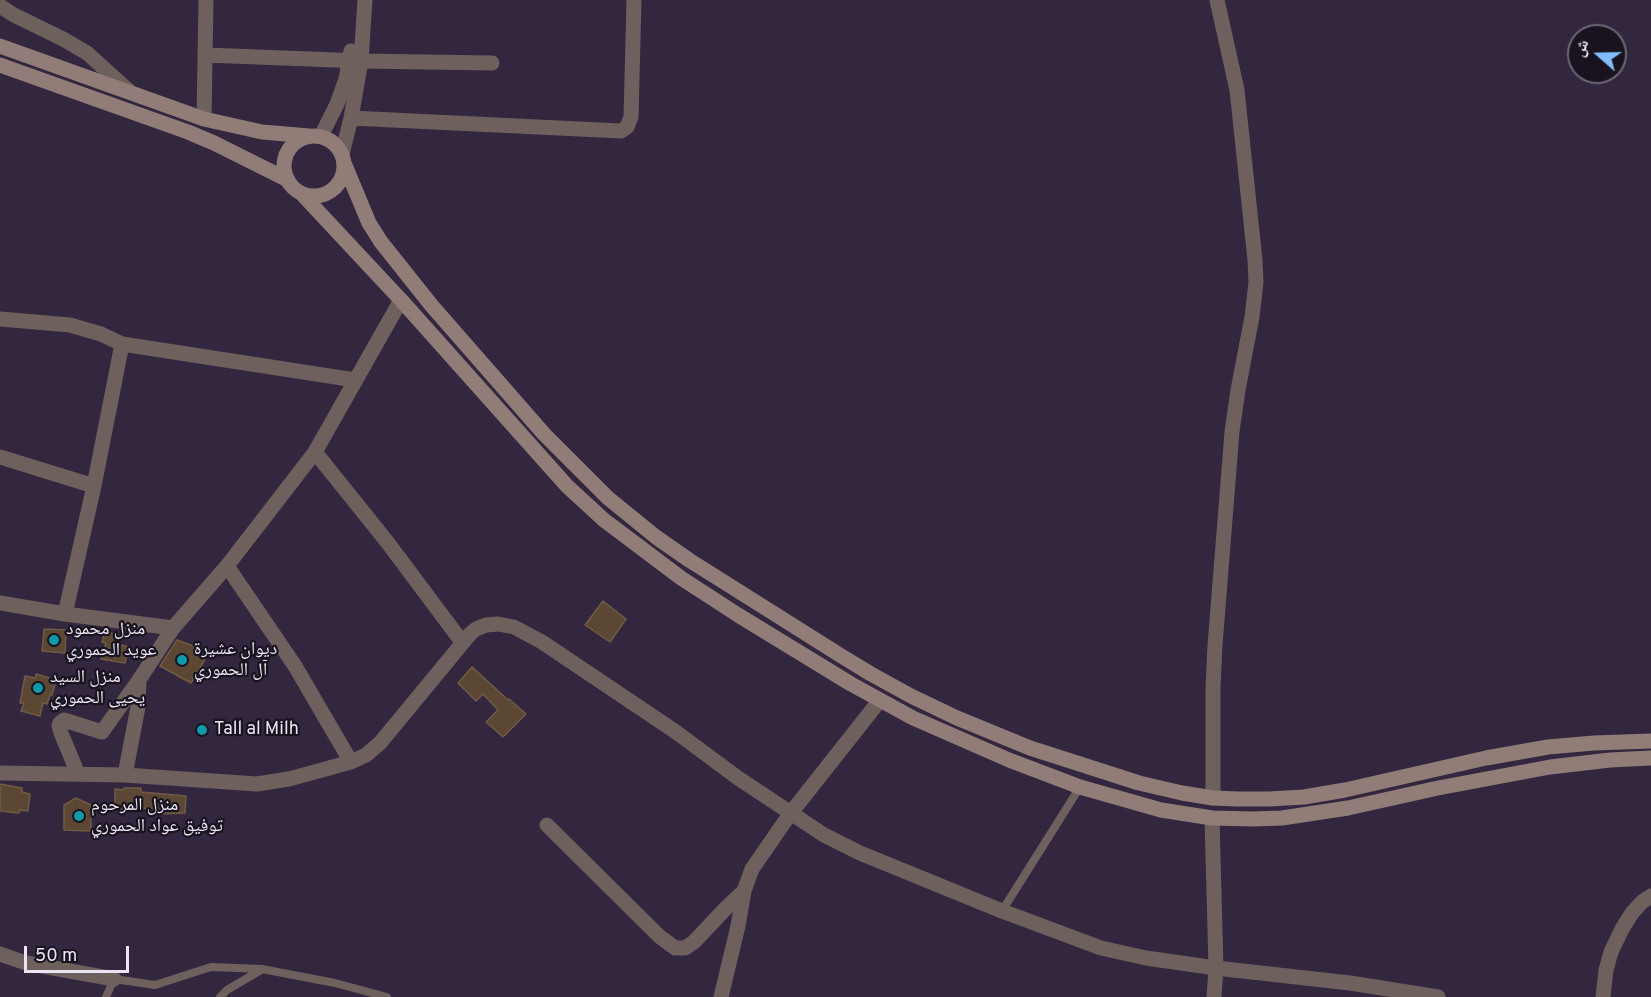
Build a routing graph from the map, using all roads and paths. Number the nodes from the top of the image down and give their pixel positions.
1 (206, 0) edge
2 (354, 0) edge
3 (365, 0) edge
4 (634, 0) edge
5 (1217, 0) edge
6 (0, 6) edge
7 (0, 46) edge
8 (205, 55) junction
9 (355, 60) junction
10 (492, 63) dead end
11 (0, 65) edge
12 (129, 91) junction
13 (351, 118) junction
14 (204, 119) junction
15 (315, 136) junction
16 (343, 158) junction
17 (288, 180) junction
18 (301, 193) junction
19 (401, 300) junction
20 (0, 319) edge
21 (123, 344) junction
22 (355, 380) junction
23 (315, 452) junction
24 (0, 457) edge
25 (94, 486) junction
26 (227, 566) junction
27 (0, 603) edge
28 (65, 614) junction
29 (172, 628) junction
30 (462, 642) junction
31 (139, 680) junction
32 (880, 700) junction
33 (1651, 741) edge
34 (1651, 758) edge
35 (351, 762) junction
36 (0, 773) edge
37 (78, 774) junction
38 (126, 775) junction
39 (1080, 787) junction
40 (1213, 798) junction
41 (790, 814) junction
42 (1212, 818) junction
43 (547, 825) dead end
44 (744, 891) junction
45 (1651, 896) edge
46 (1002, 910) junction
47 (0, 954) edge
48 (1216, 968) junction
49 (262, 969) junction
50 (114, 979) junction
51 (106, 997) edge
52 (220, 997) edge
53 (387, 997) edge
54 (722, 997) edge
55 (1214, 997) edge
56 (1438, 997) edge
57 (1603, 997) edge

1 - 8 street
2 - 9 street
3 - 9 street
4 - 13 street
5 - 40 street
6 - 12 street
7 - 12 main road
8 - 9 street
8 - 14 street
9 - 10 street
9 - 13 street
9 - 15 street
11 - 17 main road
12 - 14 main road
13 - 16 street
14 - 15 main road
15 - 16 main road
15 - 17 main road
16 - 18 main road
16 - 40 main road
17 - 18 main road
18 - 19 main road
19 - 22 street
19 - 32 main road
20 - 21 street
21 - 22 street
21 - 25 street
22 - 23 street
23 - 26 street
23 - 30 street
24 - 25 street
25 - 28 street
26 - 29 street
26 - 35 street
27 - 28 street
28 - 29 street
29 - 31 street
30 - 35 street
30 - 41 street
31 - 37 street
31 - 38 street
32 - 39 main road
32 - 41 street
33 - 40 main road
34 - 42 main road
35 - 38 street
36 - 37 street
37 - 38 street
39 - 42 main road
39 - 46 lane
41 - 44 street
41 - 46 street
42 - 48 street
43 - 44 street
44 - 54 street
45 - 57 street
46 - 48 street
47 - 50 street
48 - 55 street
48 - 56 street
49 - 50 lane
49 - 52 lane
49 - 53 lane
50 - 51 lane

